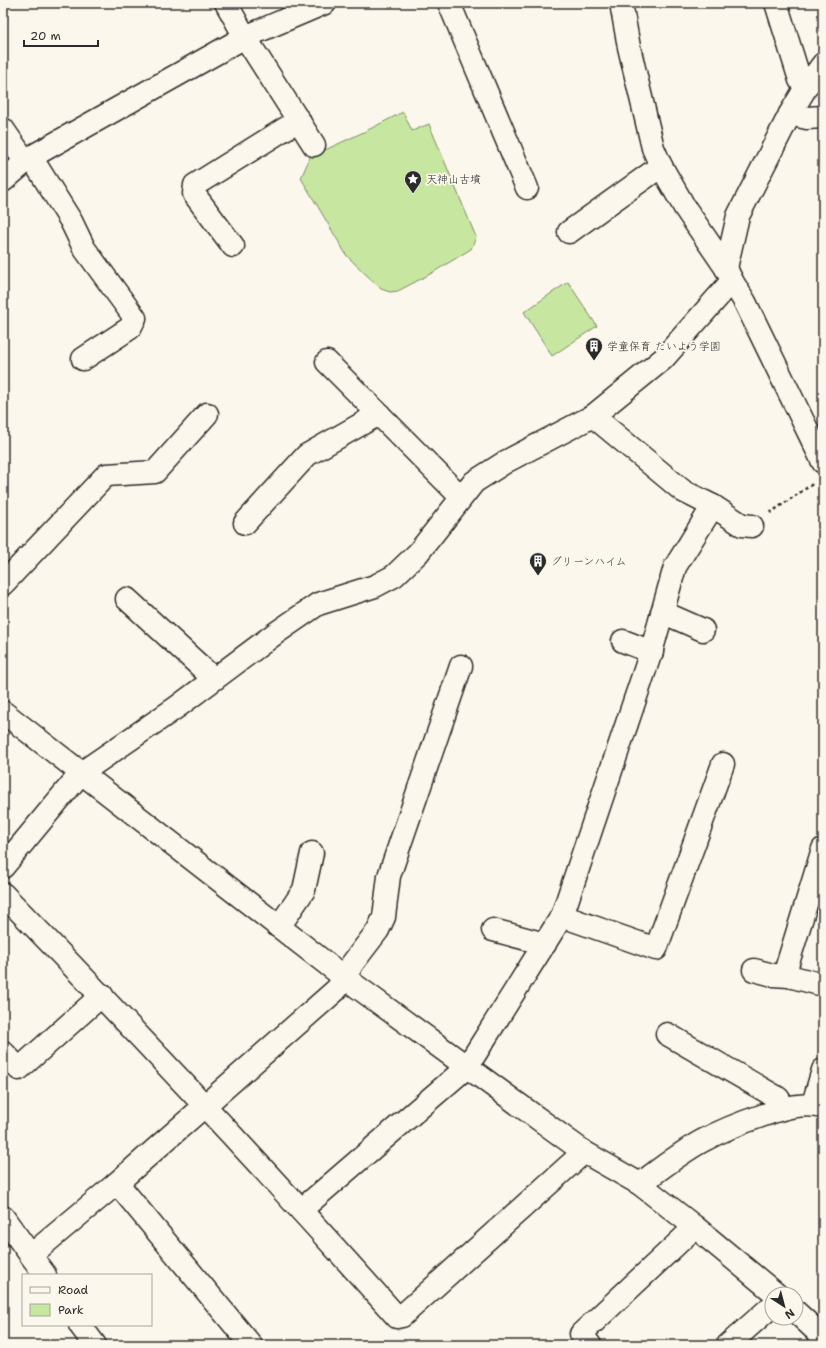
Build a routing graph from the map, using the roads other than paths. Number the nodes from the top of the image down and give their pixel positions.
1 (226, 3) edge
2 (325, 3) edge
3 (449, 3) edge
4 (621, 3) edge
5 (776, 3) edge
6 (245, 37) junction
7 (823, 64) edge
8 (808, 84) junction
9 (790, 114) junction
10 (823, 117) edge
11 (299, 120) junction
12 (3, 129) edge
13 (314, 145) dead end
14 (28, 159) junction
15 (661, 166) junction
16 (3, 181) edge
17 (527, 188) dead end
18 (569, 232) dead end
19 (233, 246) dead end
20 (729, 274) junction
21 (83, 359) dead end
22 (327, 362) dead end
23 (207, 414) dead end
24 (379, 414) junction
25 (593, 416) junction
26 (820, 472) edge
27 (461, 497) junction
28 (713, 506) junction
29 (245, 523) dead end
30 (752, 526) road end
31 (3, 584) edge
32 (127, 599) dead end
33 (662, 612) junction
34 (703, 630) dead end
35 (623, 641) dead end
36 (652, 652) junction
37 (461, 666) dead end
38 (214, 678) junction
39 (3, 712) edge
40 (723, 764) dead end
41 (81, 773) junction
42 (823, 849) edge
43 (312, 853) dead end
44 (3, 867) edge
45 (3, 894) edge
46 (562, 916) junction
47 (278, 927) junction
48 (493, 930) dead end
49 (545, 944) junction
50 (754, 970) dead end
51 (789, 976) junction
52 (345, 978) junction
53 (823, 986) edge
54 (102, 996) junction
55 (667, 1034) dead end
56 (3, 1052) edge
57 (468, 1067) junction
58 (823, 1070) edge
59 (818, 1105) edge
60 (203, 1106) junction
61 (784, 1108) junction
62 (584, 1152) junction
63 (117, 1183) junction
64 (640, 1184) junction
65 (301, 1210) junction
66 (3, 1217) edge
67 (695, 1227) junction
68 (31, 1255) junction
69 (44, 1274) edge
70 (766, 1286) edge
71 (764, 1313) edge
72 (804, 1319) edge
73 (81, 1326) edge
74 (823, 1337) edge
75 (94, 1345) edge
76 (251, 1345) edge
77 (590, 1345) edge
78 (728, 1345) edge

1 - 6 street
2 - 6 street
3 - 17 street
4 - 15 street
5 - 8 street
6 - 11 street
6 - 14 street
7 - 8 street
8 - 9 street
9 - 10 street
9 - 20 street
11 - 13 street
11 - 19 street
12 - 14 street
14 - 16 street
14 - 21 street
15 - 18 street
15 - 20 street
20 - 25 street
20 - 26 street
22 - 24 street
23 - 31 street
24 - 27 street
24 - 29 street
25 - 27 street
25 - 28 street
27 - 38 street
28 - 30 street
28 - 33 street
32 - 38 street
33 - 34 street
33 - 36 street
35 - 36 street
36 - 46 street
37 - 52 street
38 - 41 street
39 - 41 street
40 - 46 street
41 - 44 street
41 - 47 street
42 - 51 street
43 - 47 street
45 - 54 street
46 - 49 street
47 - 52 street
48 - 49 street
49 - 57 street
50 - 51 street
51 - 53 street
52 - 57 street
52 - 60 street
54 - 56 street
54 - 60 street
55 - 61 street
57 - 62 street
57 - 65 street
58 - 59 street
59 - 61 street
60 - 63 street
60 - 65 street
61 - 64 street
62 - 64 street
62 - 65 street
63 - 68 street
63 - 76 street
64 - 67 street
66 - 68 street
67 - 70 street
67 - 77 street
68 - 69 street
71 - 78 street
72 - 74 street
73 - 75 street

